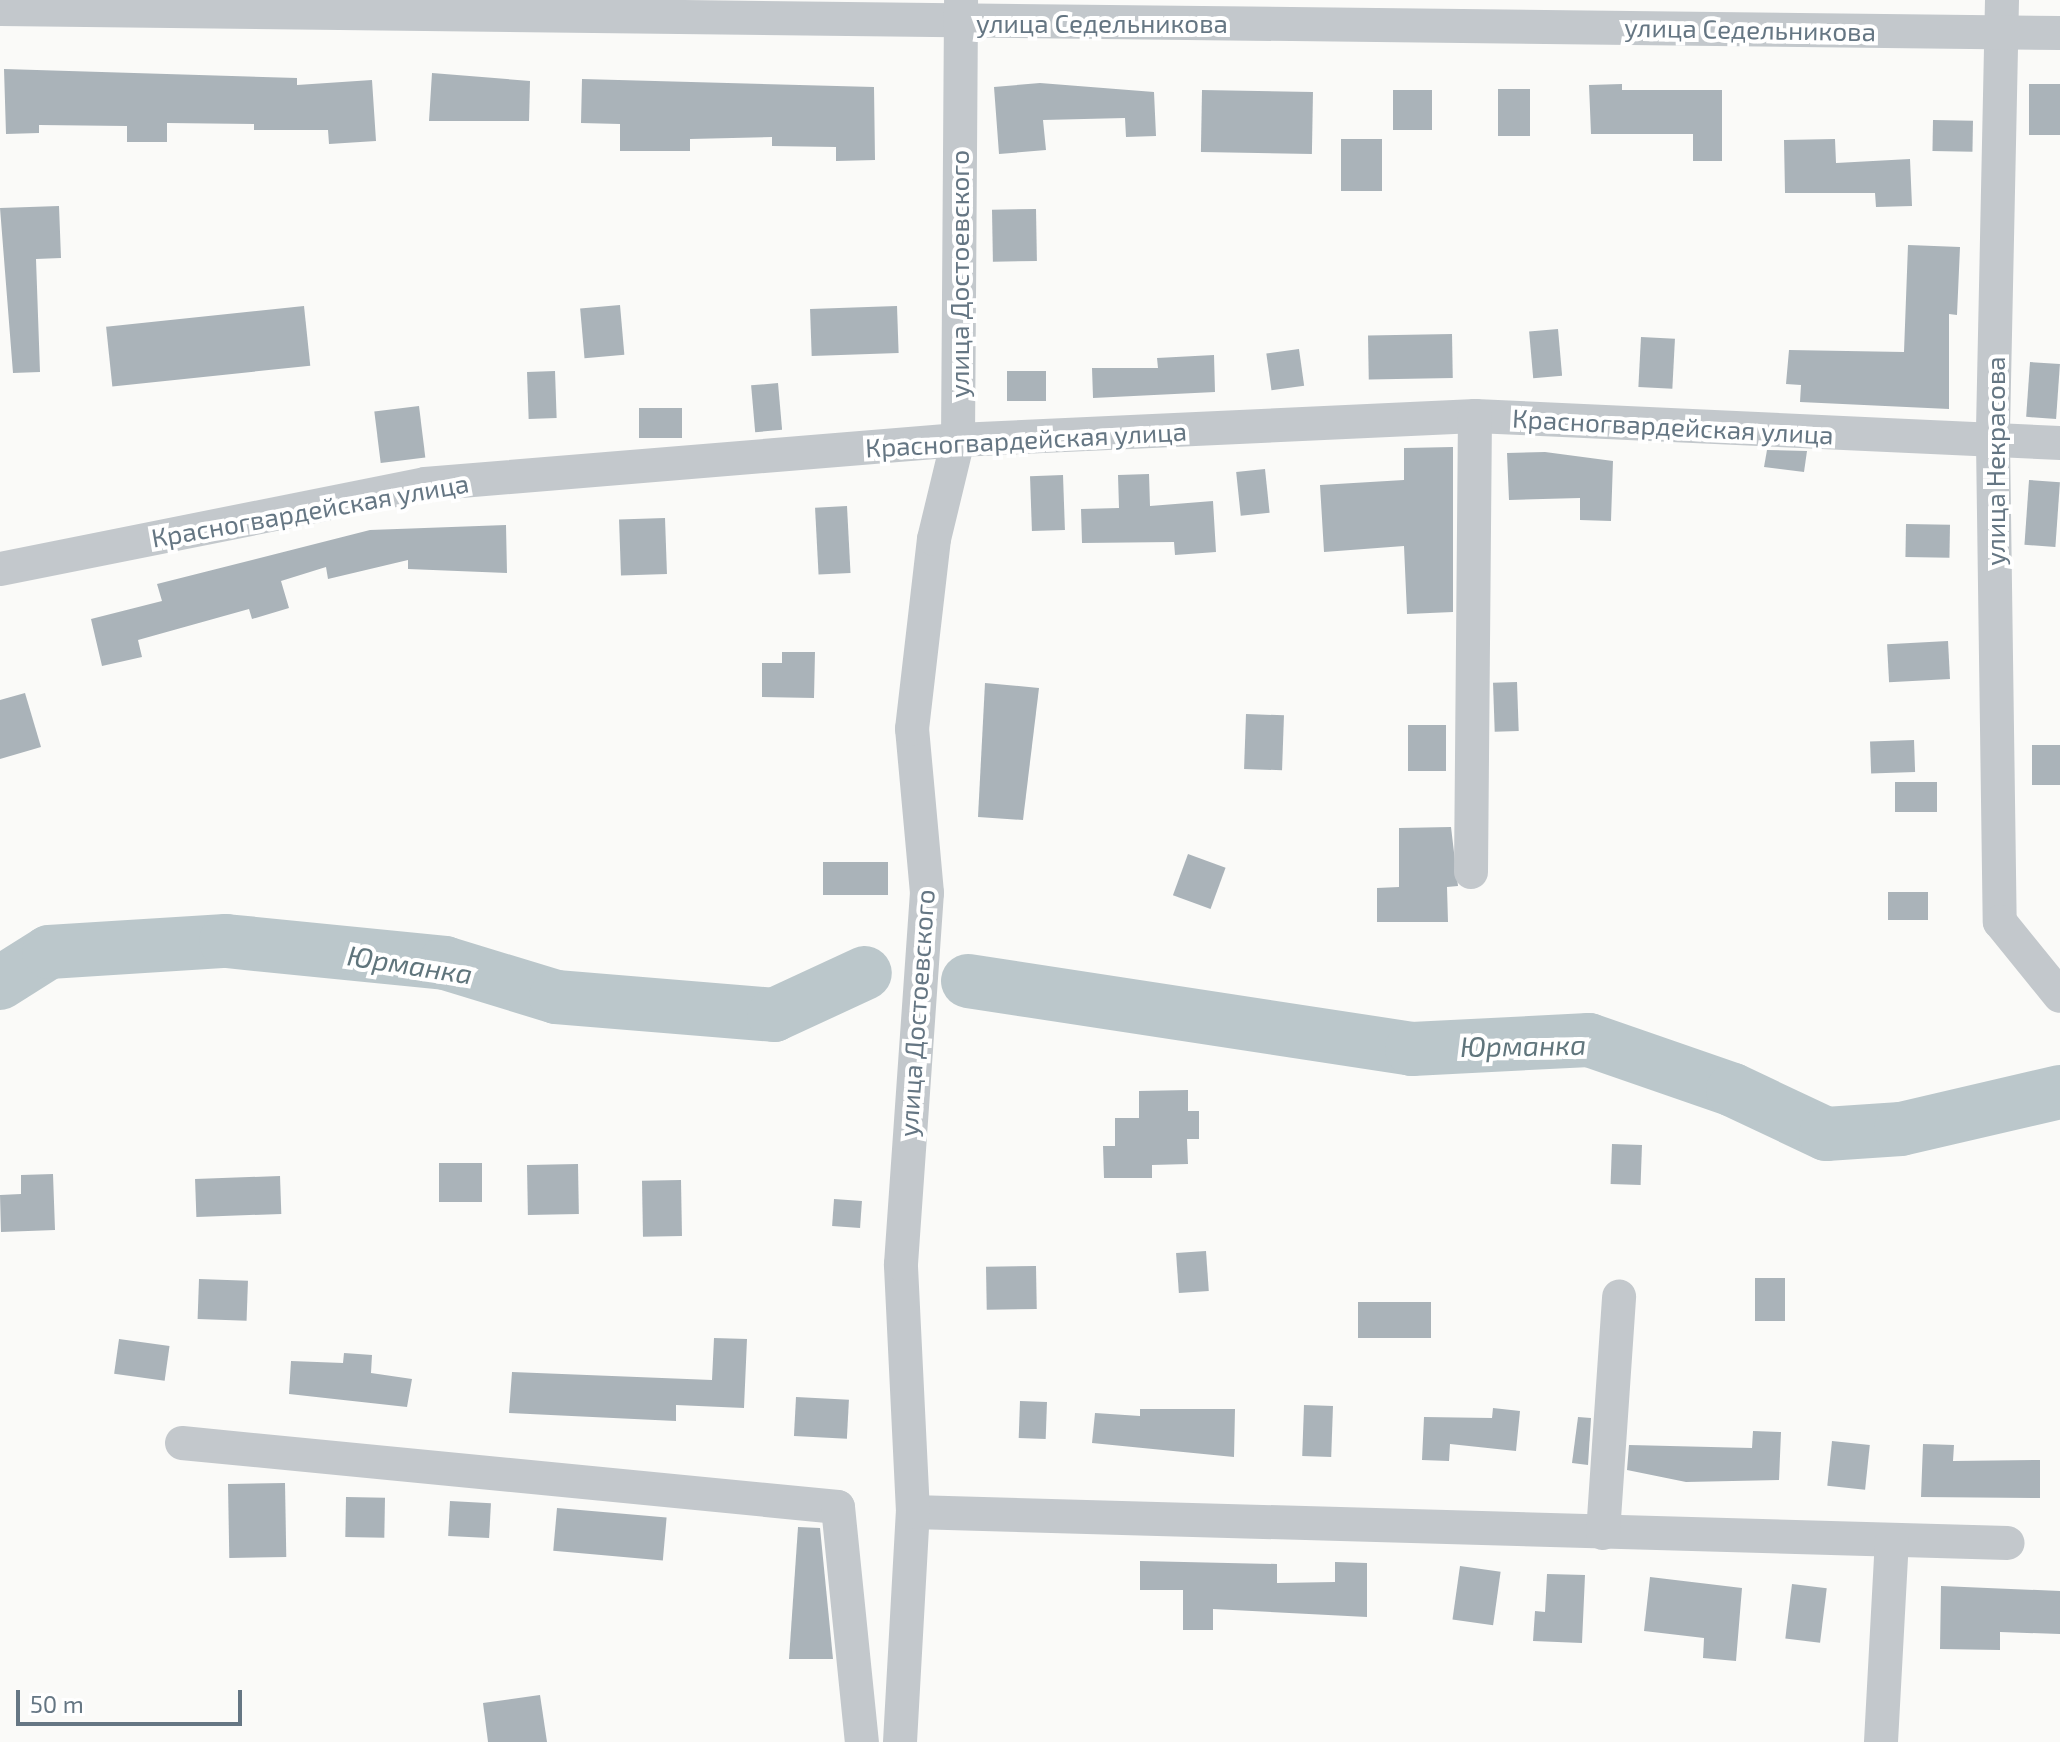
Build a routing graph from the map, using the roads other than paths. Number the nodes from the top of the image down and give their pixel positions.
1 (0, 9) edge
2 (828, 10) edge
3 (961, 11) edge
4 (2002, 16) edge
5 (2060, 33) edge
6 (1475, 416) junction
7 (958, 440) junction
8 (1993, 442) junction
9 (2060, 443) edge
10 (0, 569) edge
11 (1471, 872) dead end
12 (2060, 996) edge
13 (1619, 1297) dead end
14 (182, 1443) dead end
15 (913, 1512) junction
16 (1603, 1533) junction
17 (1892, 1541) junction
18 (2008, 1543) dead end
19 (862, 1742) edge
20 (900, 1742) edge
21 (1881, 1742) edge

1 - 2 street, улица Седельникова
2 - 3 street, улица Седельникова
3 - 4 street, улица Седельникова
3 - 7 street, улица Достоевского
4 - 5 street, улица Седельникова
4 - 8 street, улица Некрасова
6 - 7 street, Красногвардейская улица
6 - 8 street, Красногвардейская улица
6 - 11 street
7 - 10 street, Красногвардейская улица
7 - 15 street, улица Достоевского
8 - 9 street, Красногвардейская улица
8 - 12 street, улица Некрасова
13 - 16 street
14 - 19 street
15 - 16 street
15 - 20 street, улица Достоевского
16 - 17 street
17 - 18 street
17 - 21 street

